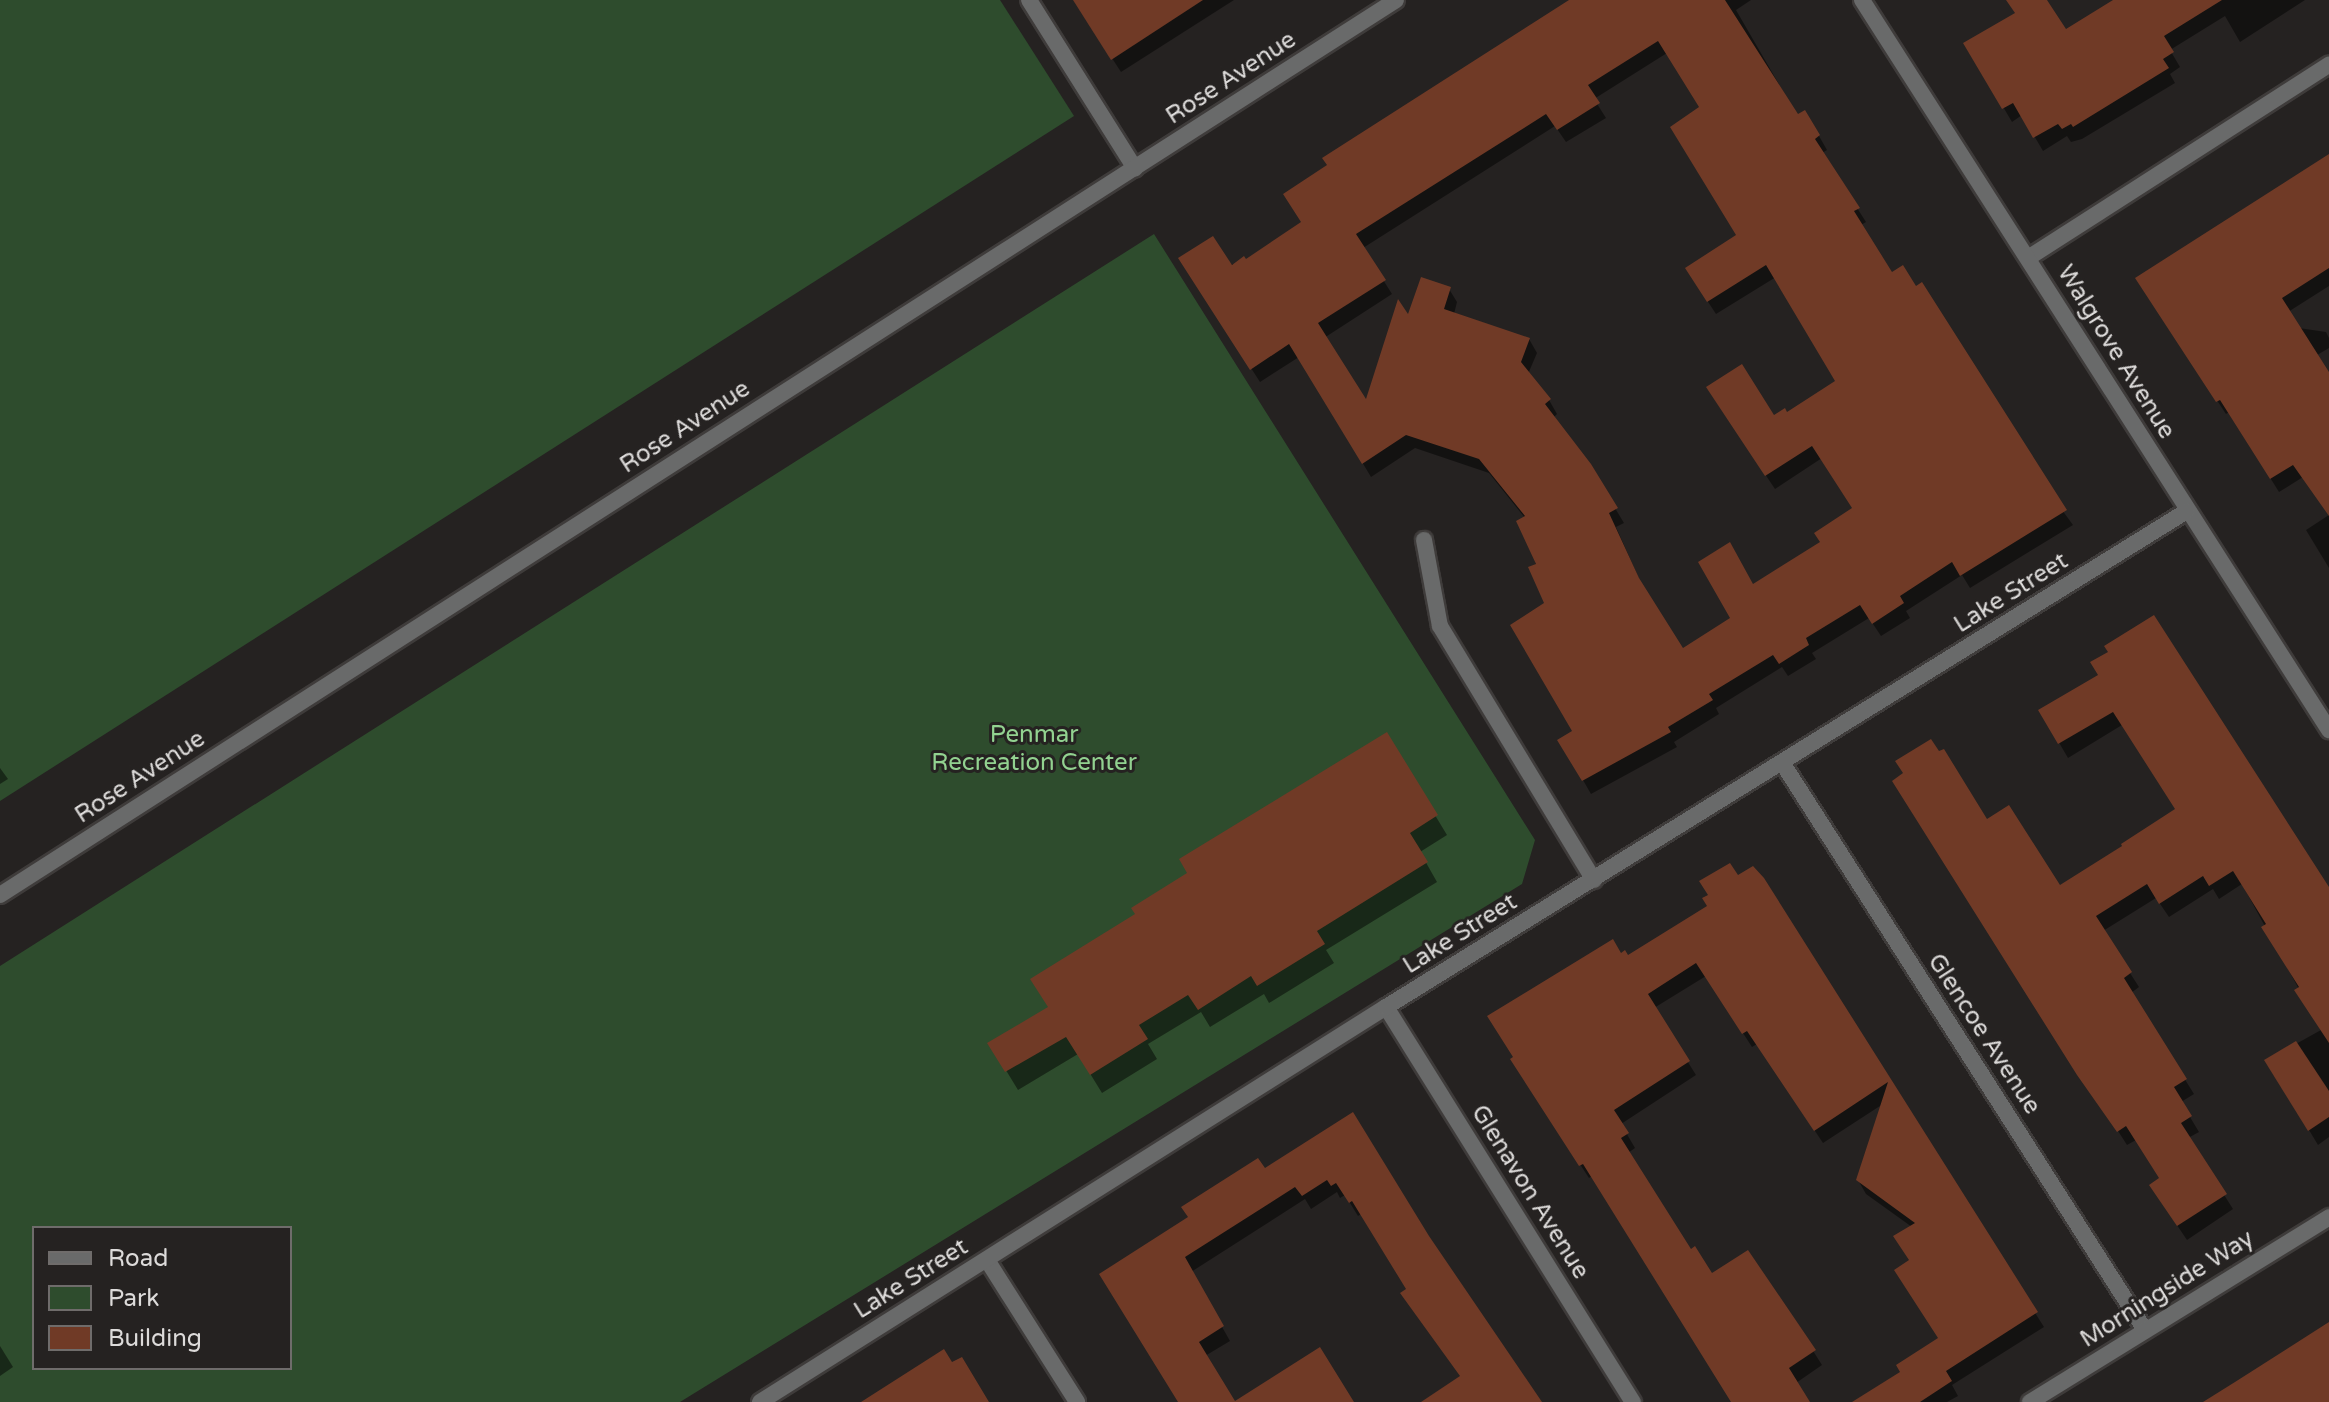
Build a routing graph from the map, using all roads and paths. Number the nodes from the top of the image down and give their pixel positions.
1 (1029, 0) edge
2 (1396, 0) edge
3 (1862, 0) edge
4 (2329, 65) edge
5 (1135, 168) junction
6 (2028, 258) junction
7 (2187, 511) junction
8 (1424, 540) dead end
9 (2329, 730) edge
10 (1783, 764) junction
11 (1594, 880) junction
12 (0, 895) edge
13 (1386, 1007) junction
14 (2329, 1217) edge
15 (987, 1260) junction
16 (2145, 1330) junction
17 (760, 1402) edge
18 (1077, 1402) edge
19 (1633, 1402) edge
20 (2030, 1402) edge

1 - 5 street
2 - 5 street, Rose Avenue
3 - 6 street, Walgrove Avenue
4 - 6 street
5 - 12 street, Rose Avenue
6 - 7 street, Walgrove Avenue
7 - 9 street, Walgrove Avenue
7 - 10 street, Lake Street
8 - 11 street
10 - 11 street, Lake Street
10 - 16 street, Glencoe Avenue
11 - 13 street, Lake Street
13 - 15 street, Lake Street
13 - 19 street, Glenavon Avenue
14 - 16 street, Morningside Way
15 - 17 street, Lake Street
15 - 18 street
16 - 20 street, Morningside Way

